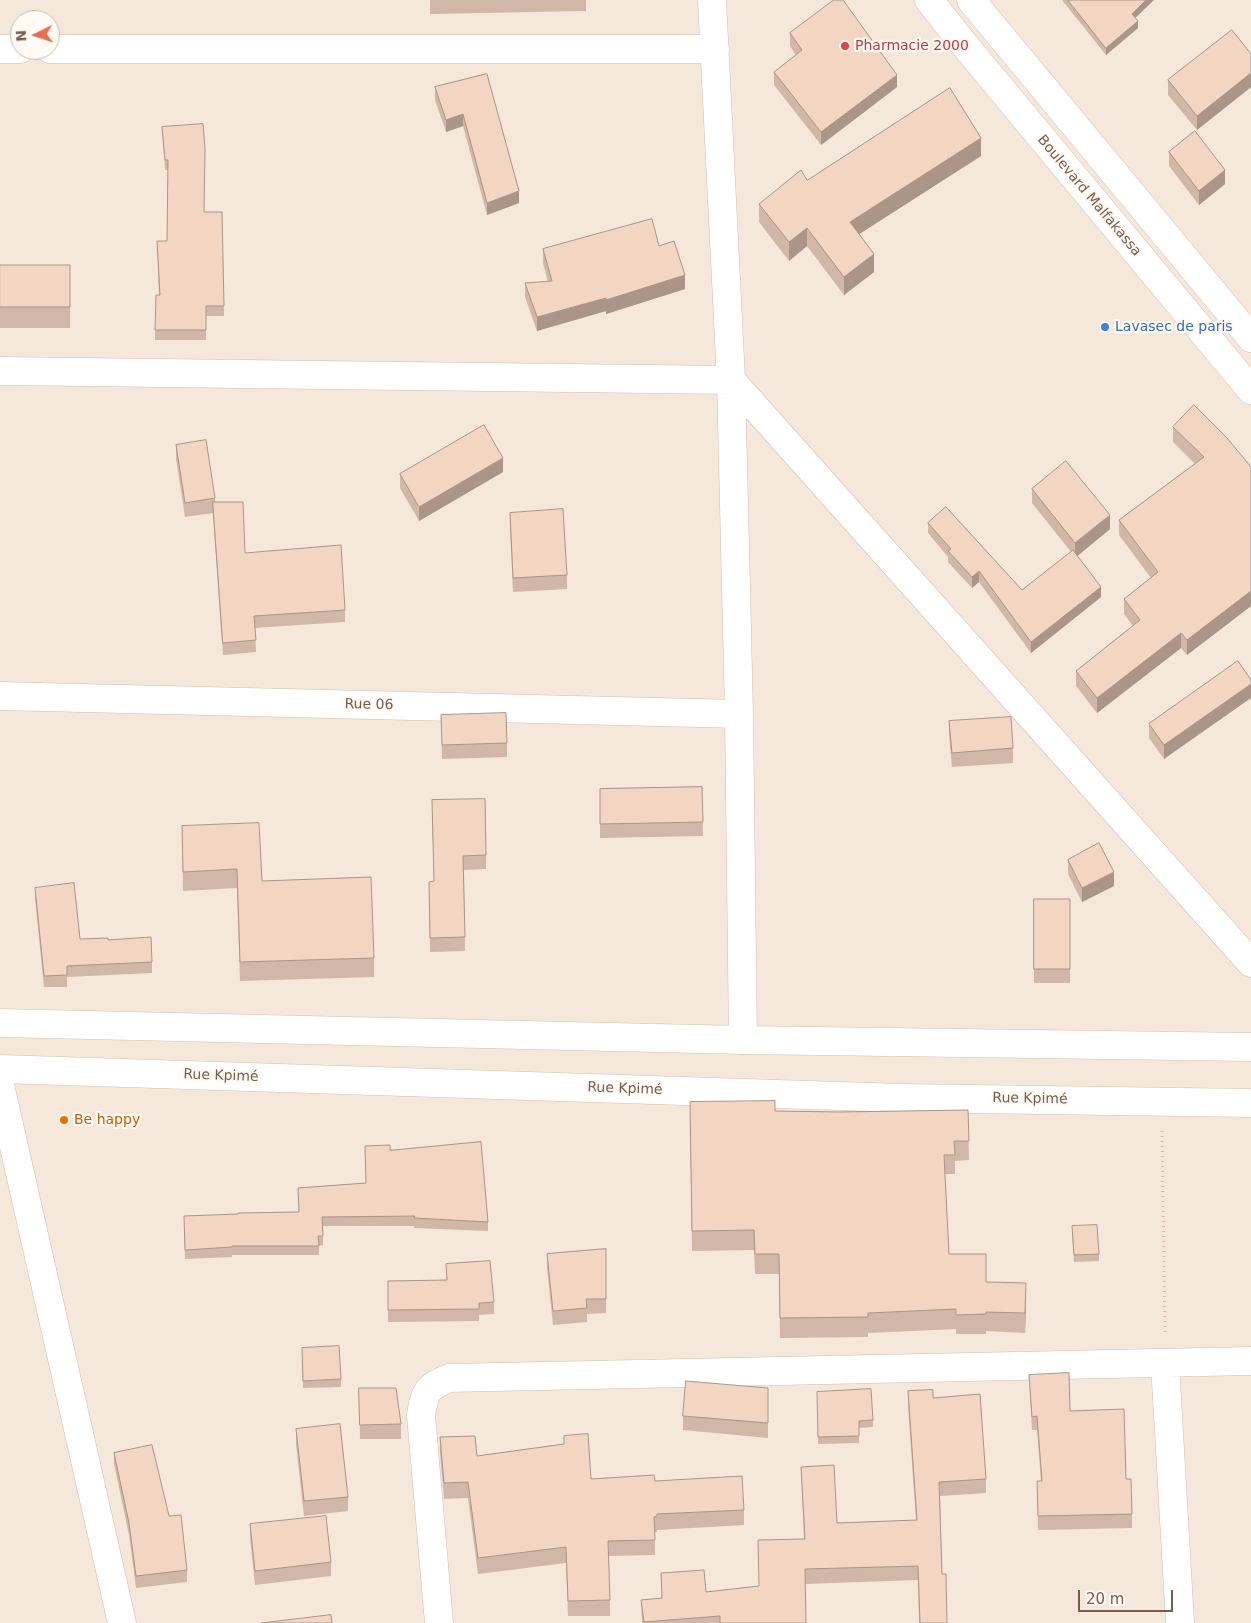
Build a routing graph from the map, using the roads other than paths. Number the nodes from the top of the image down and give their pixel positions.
1 (712, 0) edge
2 (929, 0) edge
3 (971, 0) edge
4 (988, 21) junction
5 (963, 43) junction
6 (60, 49) edge
7 (714, 49) junction
8 (1251, 338) edge
9 (0, 372) edge
10 (731, 380) junction
11 (1251, 390) edge
12 (0, 696) edge
13 (739, 714) junction
14 (1251, 963) edge
15 (0, 1023) edge
16 (743, 1040) junction
17 (1251, 1047) edge
18 (0, 1069) edge
19 (0, 1084) edge
20 (1251, 1103) edge
21 (1251, 1361) edge
22 (1165, 1363) junction
23 (122, 1623) edge
24 (439, 1623) edge
25 (1180, 1623) edge

1 - 7 street
2 - 5 street, Boulevard Malfakassa
3 - 4 street
4 - 5 street
4 - 8 street
5 - 11 street, Boulevard Malfakassa
6 - 7 street
7 - 10 street
9 - 10 street
10 - 13 street
10 - 14 street
12 - 13 street, Rue 06
13 - 16 street
15 - 16 street
16 - 17 street
18 - 20 street, Rue Kpimé
19 - 23 street
21 - 22 street
22 - 24 street
22 - 25 street

